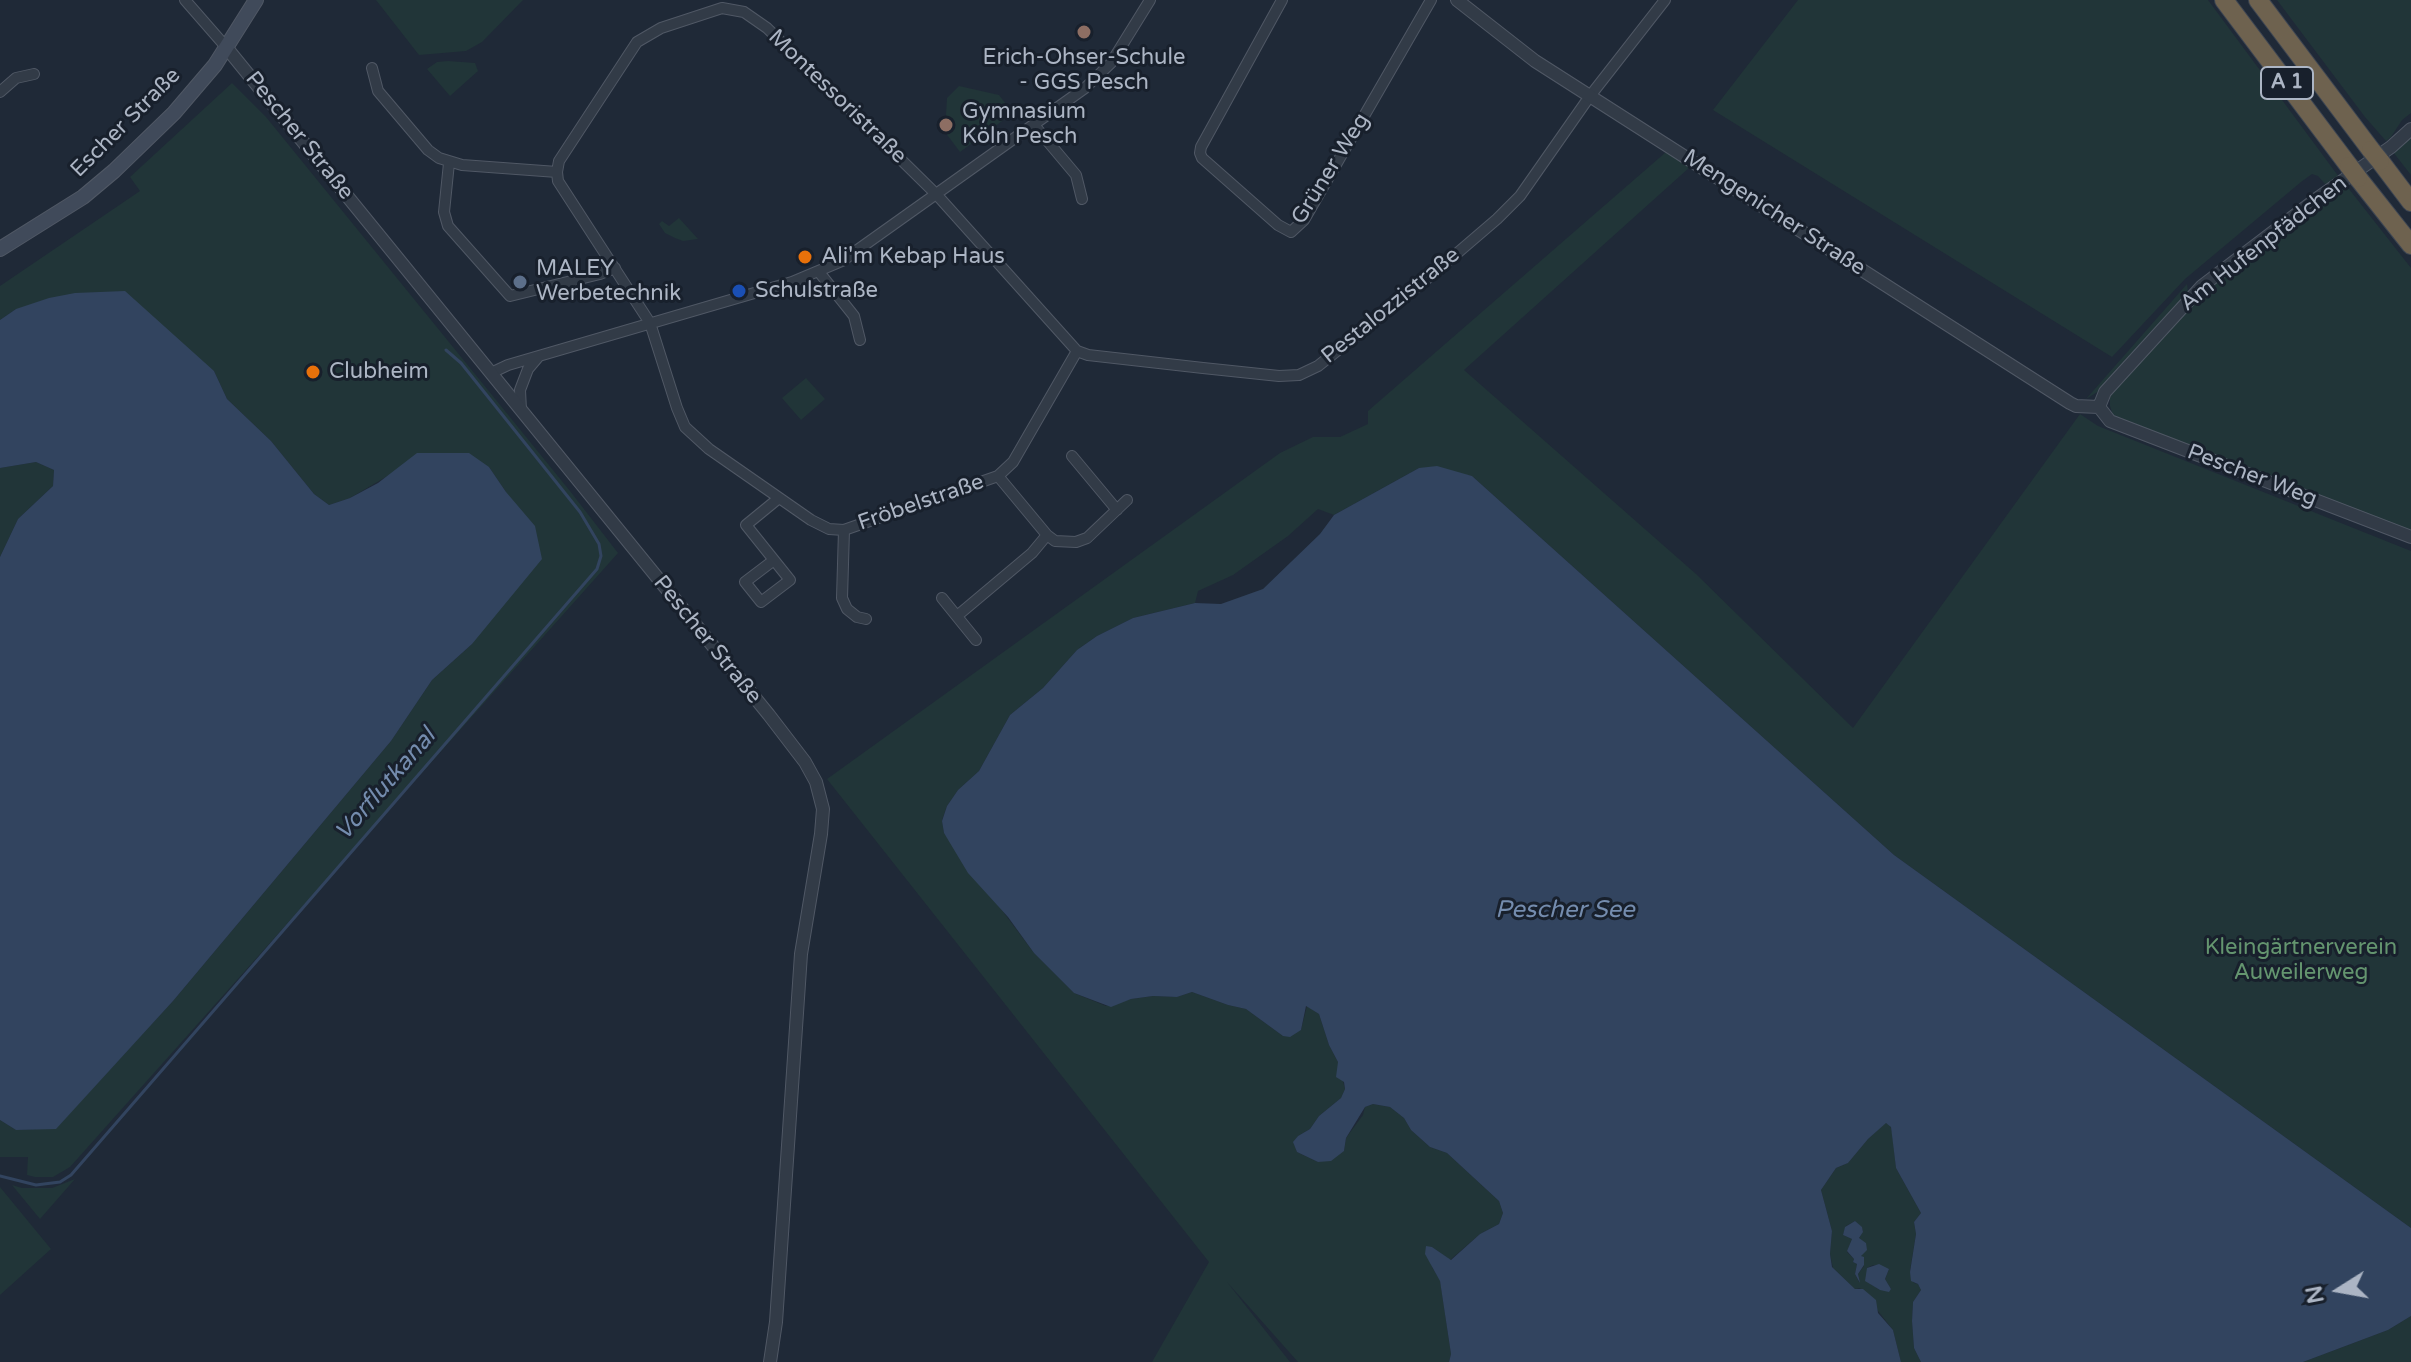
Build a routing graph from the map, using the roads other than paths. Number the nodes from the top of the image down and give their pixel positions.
1 (185, 0) edge
2 (256, 0) edge
3 (1150, 0) edge
4 (1282, 0) edge
5 (1431, 0) edge
6 (1457, 0) edge
7 (1665, 0) edge
8 (2224, 0) edge
9 (2258, 0) edge
10 (226, 47) junction
11 (372, 68) dead end
12 (34, 74) dead end
13 (0, 92) edge
14 (1590, 96) junction
15 (1034, 125) junction
16 (2411, 129) edge
17 (449, 163) junction
18 (557, 172) junction
19 (937, 195) junction
20 (1082, 199) dead end
21 (2411, 202) edge
22 (2411, 245) edge
23 (0, 249) edge
24 (615, 268) junction
25 (819, 272) junction
26 (650, 323) junction
27 (860, 340) dead end
28 (1077, 351) junction
29 (539, 356) junction
30 (491, 373) junction
31 (2099, 407) junction
32 (521, 410) junction
33 (1072, 456) dead end
34 (998, 476) junction
35 (779, 498) junction
36 (1127, 500) dead end
37 (1117, 510) junction
38 (844, 530) junction
39 (1047, 535) junction
40 (2411, 537) edge
41 (774, 560) dead end
42 (942, 598) dead end
43 (957, 616) junction
44 (866, 619) dead end
45 (976, 640) dead end
46 (770, 1362) edge

1 - 10 street
2 - 10 main road, Escher Straße
3 - 15 street
4 - 5 street, Grüner Weg
6 - 14 street, Mengenicher Straße
7 - 14 street, Pestalozzistraße
8 - 22 highway, A 1
9 - 21 highway, A 1
10 - 23 main road, Escher Straße
10 - 30 street, Pescher Straße
11 - 17 street
12 - 13 street
14 - 28 street, Pestalozzistraße
14 - 31 street, Mengenicher Straße
15 - 19 street
15 - 20 street
16 - 31 street, Am Hufenpfädchen
17 - 18 street
17 - 24 street
18 - 19 street, Montessoristraße
18 - 24 street
19 - 25 street
19 - 28 street
24 - 26 street
25 - 26 street
25 - 27 street
26 - 29 street
26 - 35 street, Fröbelstraße
28 - 34 street, Fröbelstraße
29 - 30 street
29 - 32 street
30 - 32 street, Pescher Straße
31 - 40 street, Pescher Weg
32 - 46 street, Pescher Straße
33 - 37 street
34 - 38 street, Fröbelstraße
34 - 39 street, Fröbelstraße
35 - 38 street, Fröbelstraße
35 - 41 street
36 - 37 street
37 - 39 street
38 - 44 street, Fröbelstraße
39 - 43 street
42 - 43 street
43 - 45 street

